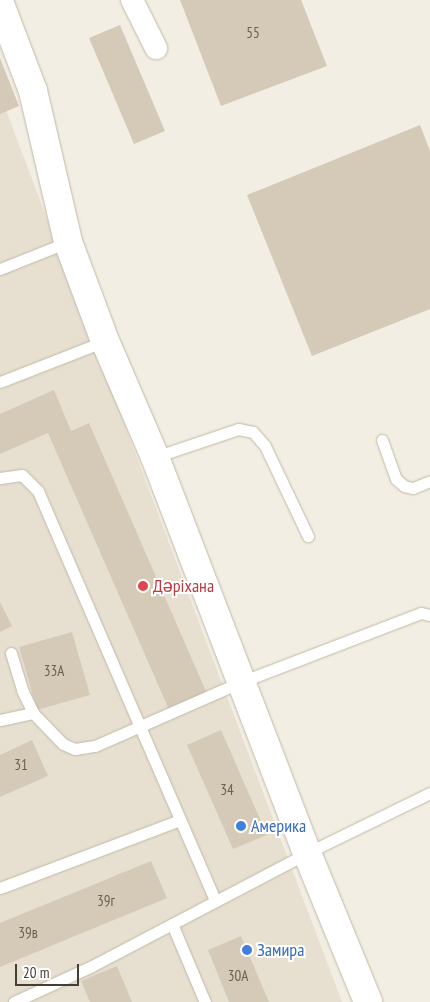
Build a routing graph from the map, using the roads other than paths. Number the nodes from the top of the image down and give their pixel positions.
1 (132, 0) edge
2 (0, 4) edge
3 (156, 48) dead end
4 (68, 242) junction
5 (0, 270) edge
6 (105, 341) junction
7 (0, 382) edge
8 (382, 440) dead end
9 (154, 457) junction
10 (0, 478) edge
11 (430, 480) edge
12 (308, 536) dead end
13 (430, 615) edge
14 (10, 653) dead end
15 (241, 682) junction
16 (33, 712) junction
17 (0, 720) edge
18 (140, 727) junction
19 (430, 793) edge
20 (180, 820) junction
21 (307, 853) junction
22 (0, 888) edge
23 (215, 901) junction
24 (172, 924) junction
25 (14, 1002) edge
26 (205, 1002) edge
27 (368, 1002) edge

1 - 3 street
2 - 4 street
4 - 5 lane
4 - 6 street
6 - 7 lane
6 - 9 street
8 - 11 lane
9 - 12 lane
9 - 15 street
10 - 18 lane
13 - 15 lane
14 - 16 lane
15 - 18 lane
15 - 21 street
16 - 17 lane
16 - 18 lane
18 - 20 lane
19 - 21 lane
20 - 22 lane
20 - 23 lane
21 - 23 lane
21 - 27 street
23 - 24 lane
24 - 25 lane
24 - 26 lane

